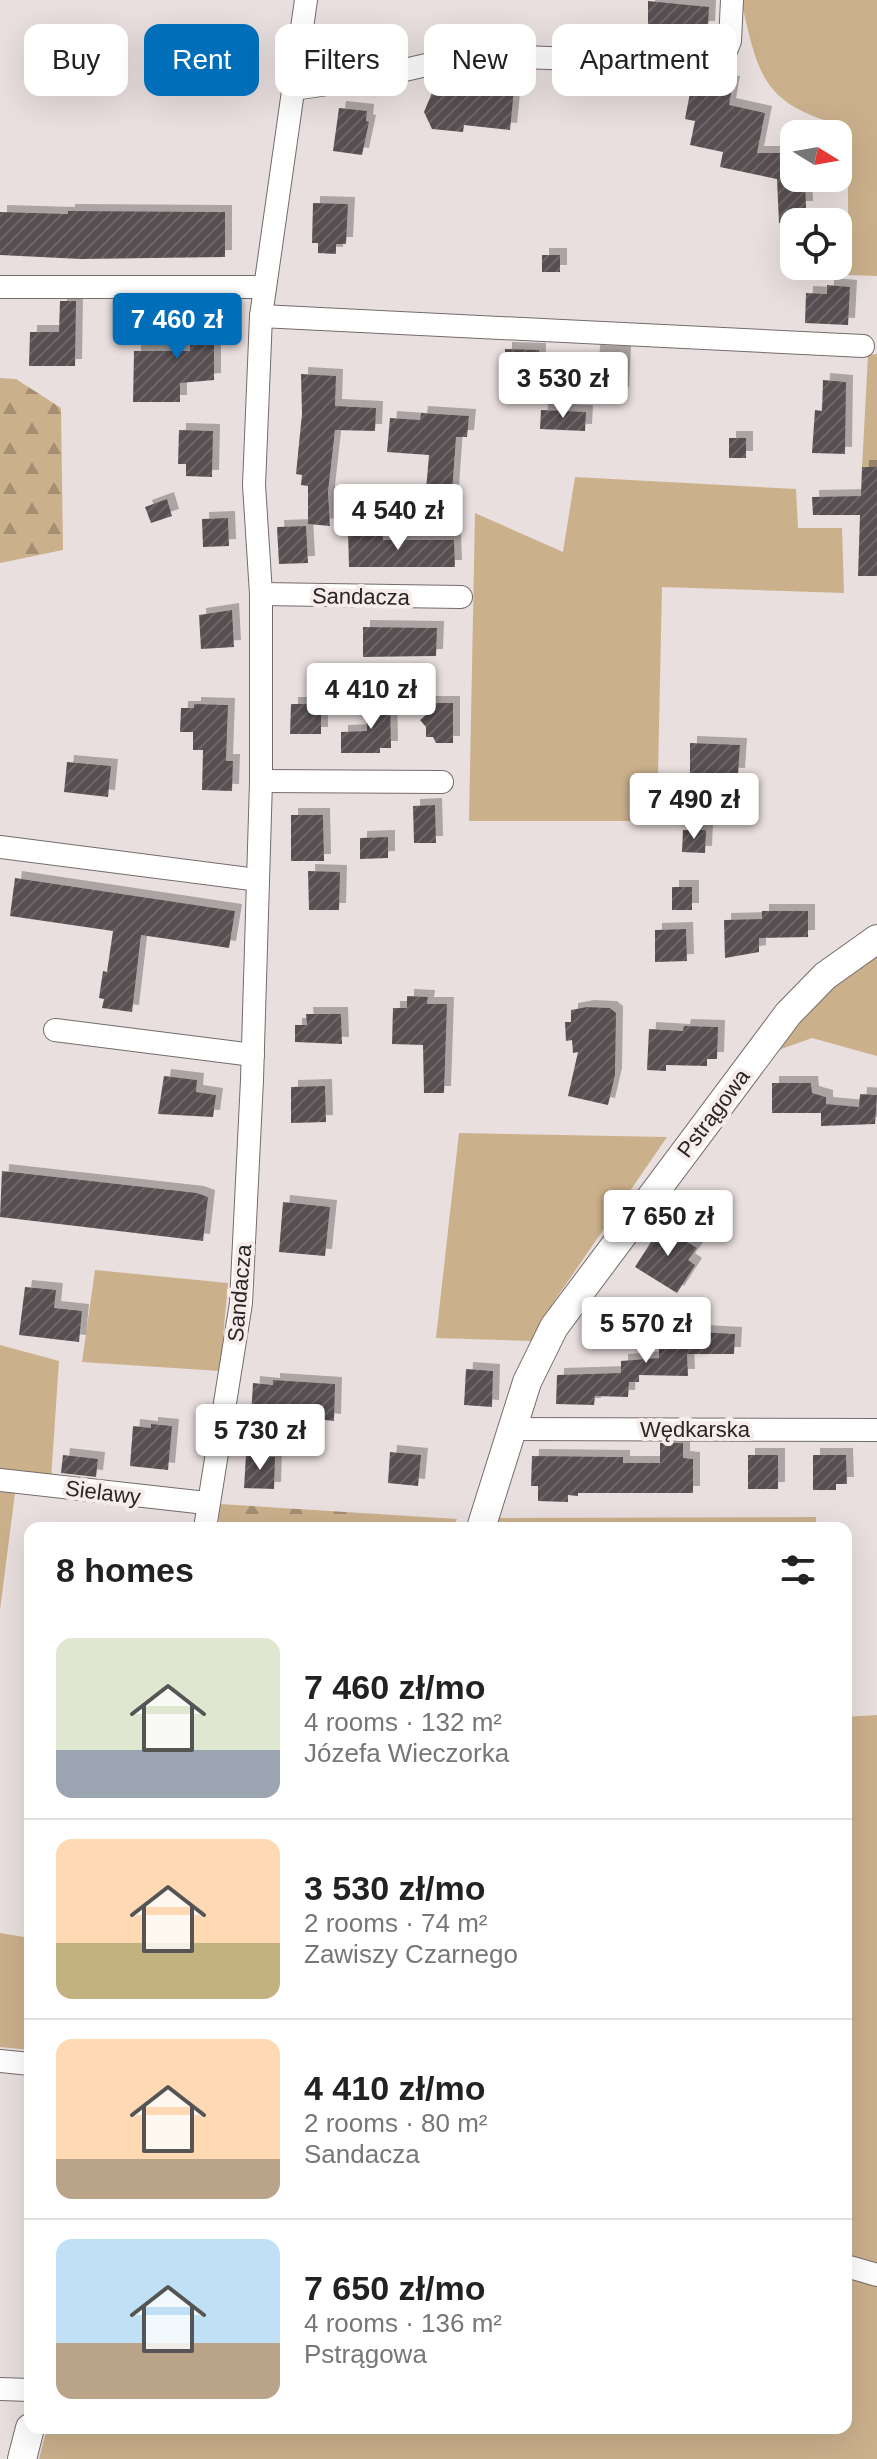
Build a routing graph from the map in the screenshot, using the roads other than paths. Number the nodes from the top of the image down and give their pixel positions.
1 (306, 0) edge
2 (732, 0) edge
3 (303, 24) edge
4 (408, 69) edge
5 (293, 96) edge
6 (0, 287) edge
7 (265, 287) junction
8 (261, 316) junction
9 (863, 346) dead end
10 (261, 594) junction
11 (461, 597) dead end
12 (261, 781) junction
13 (442, 782) dead end
14 (0, 847) edge
15 (258, 880) junction
16 (877, 939) edge
17 (55, 1030) dead end
18 (253, 1055) junction
19 (513, 1429) junction
20 (877, 1430) edge
21 (0, 1480) edge
22 (206, 1503) junction
23 (205, 1522) edge
24 (483, 1522) edge
25 (0, 2061) edge
26 (24, 2063) edge
27 (852, 2268) edge
28 (877, 2275) edge
29 (0, 2389) edge
30 (24, 2390) edge
31 (28, 2434) edge
32 (22, 2459) edge

1 - 3 street, Sandacza
2 - 4 street
5 - 7 street, Sandacza
6 - 7 street
7 - 8 street, Sandacza
8 - 9 street
8 - 10 street, Sandacza
10 - 11 street, Sandacza
10 - 12 street, Sandacza
12 - 13 street
12 - 15 street, Sandacza
14 - 15 street
15 - 18 street, Sandacza
16 - 19 street, Pstrągowa
17 - 18 street
18 - 22 street, Sandacza
19 - 20 street, Wędkarska
19 - 24 street, Pstrągowa
21 - 22 street, Sielawy
22 - 23 street, Sandacza
25 - 26 street
27 - 28 street
29 - 30 street
31 - 32 street

